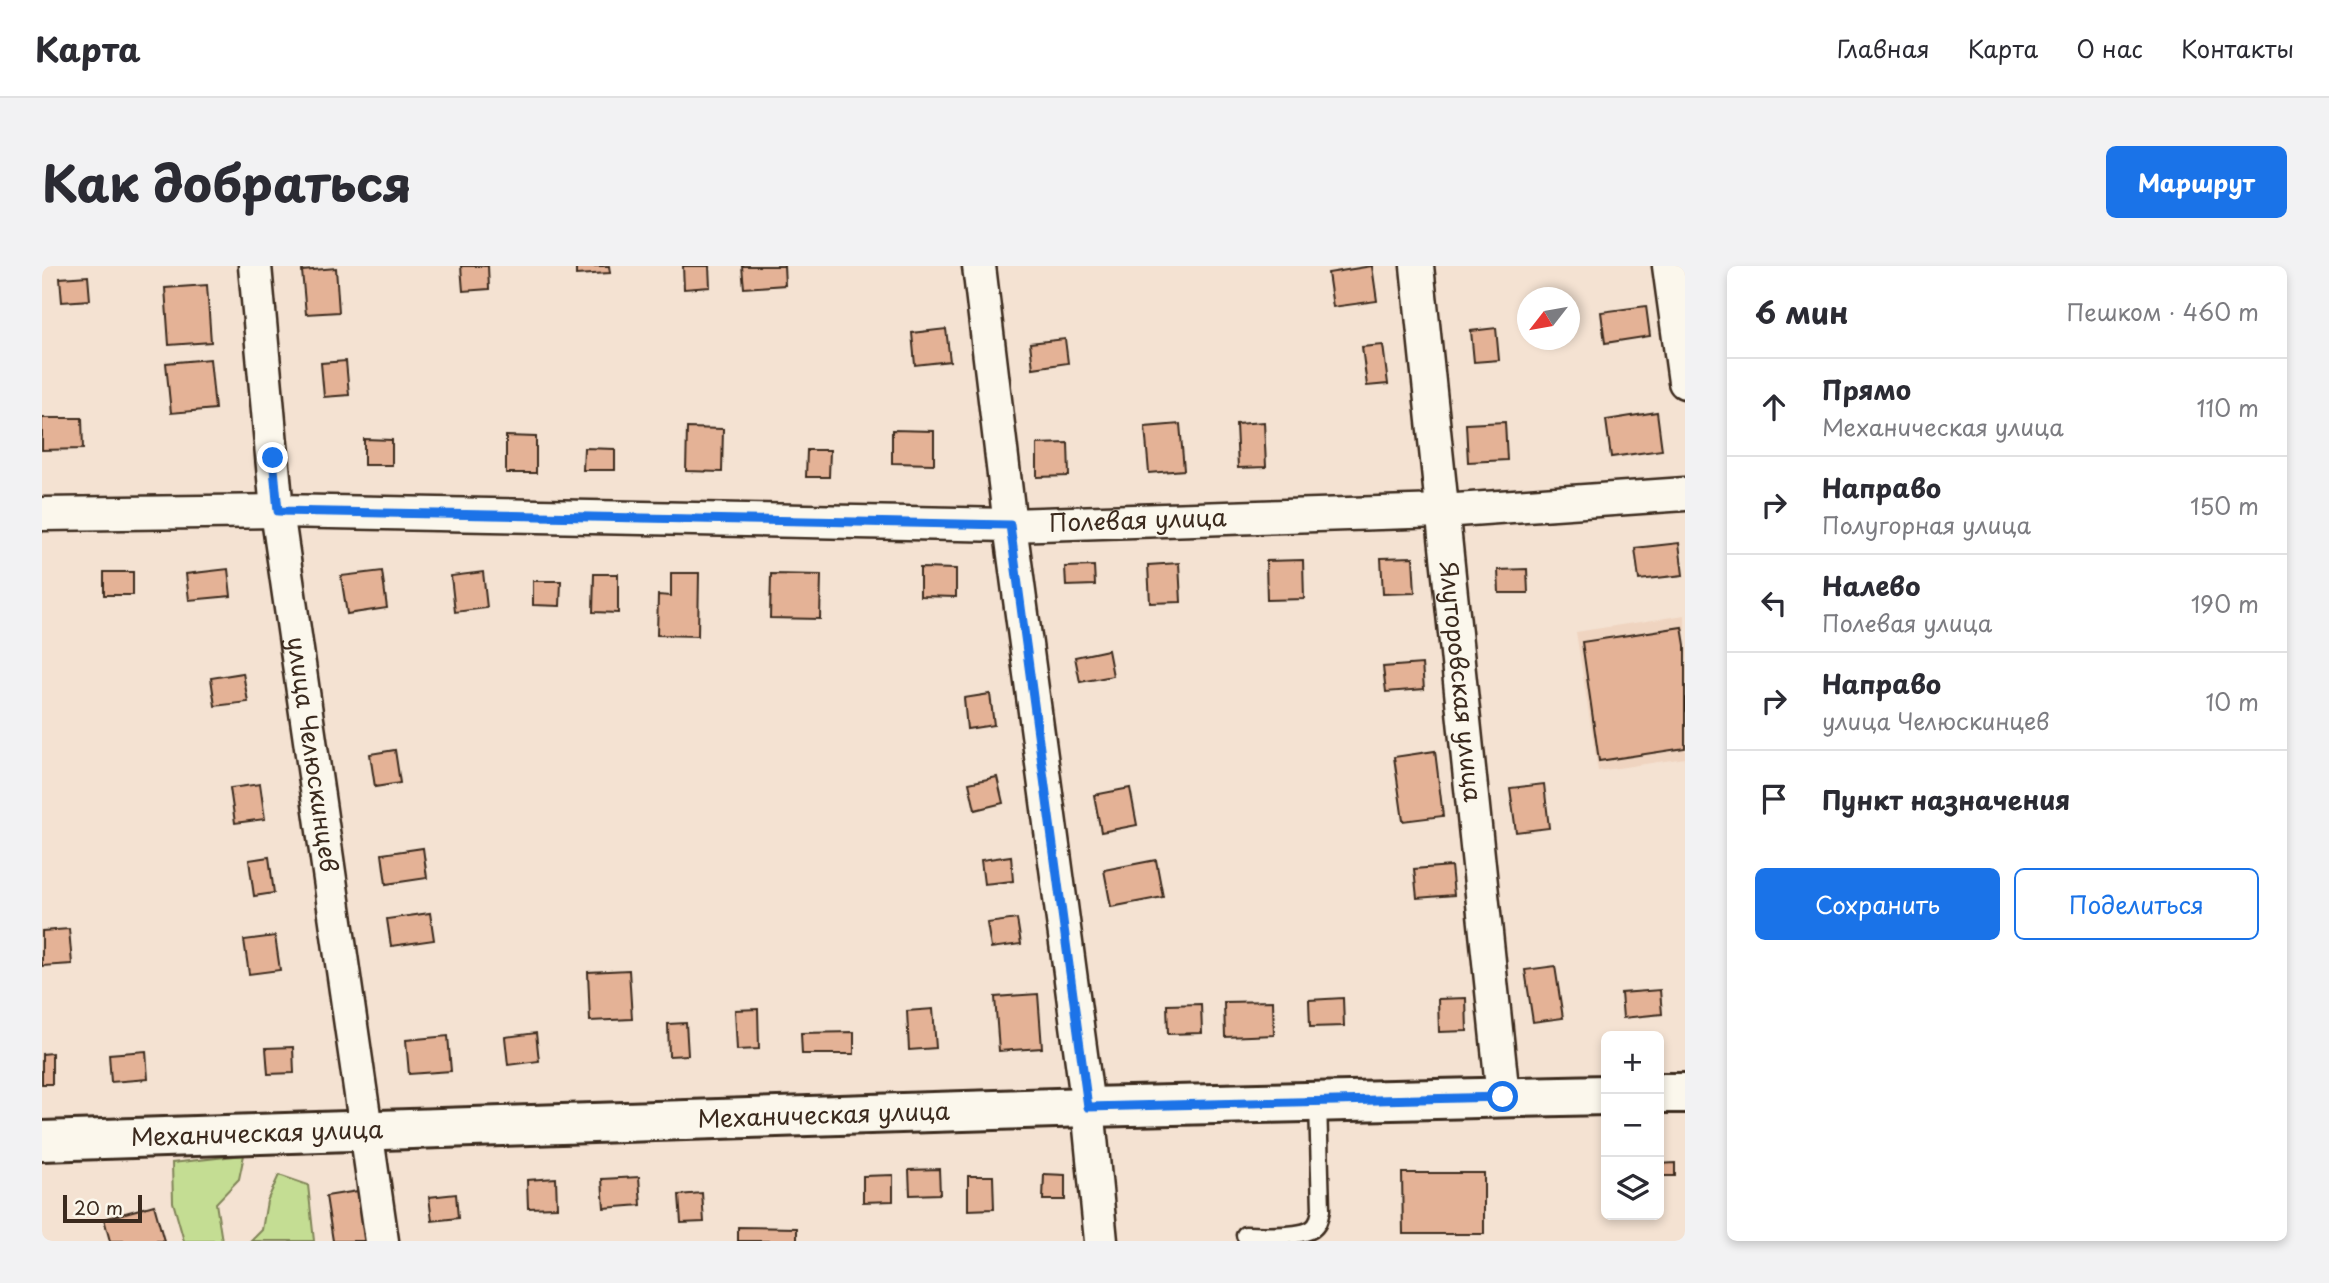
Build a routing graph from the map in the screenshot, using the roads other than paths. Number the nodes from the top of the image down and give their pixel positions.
1 (256, 266) edge
2 (979, 266) edge
3 (1417, 266) edge
4 (1669, 266) edge
5 (1685, 382) edge
6 (1685, 494) edge
7 (278, 511) junction
8 (1442, 511) junction
9 (42, 514) edge
10 (1010, 525) junction
11 (1664, 1093) edge
12 (1685, 1093) edge
13 (1601, 1095) edge
14 (1503, 1097) junction
15 (1318, 1101) junction
16 (1088, 1107) junction
17 (366, 1132) junction
18 (42, 1141) edge
19 (1245, 1235) dead end
20 (382, 1241) edge
21 (1101, 1241) edge

1 - 7 street, улица Челюскинцев
2 - 10 street
3 - 8 street, Ялуторовская улица
4 - 5 street
6 - 8 street, Полевая улица
7 - 9 street, Полевая улица
7 - 10 street, Полевая улица
7 - 17 street, улица Челюскинцев
8 - 10 street, Полевая улица
8 - 14 street, Ялуторовская улица
10 - 16 street
11 - 12 street
13 - 14 street, Механическая улица
14 - 15 street, Механическая улица
15 - 16 street, Механическая улица
15 - 19 lane
16 - 17 street, Механическая улица
16 - 21 street
17 - 18 street, Механическая улица
17 - 20 street, улица Челюскинцев

